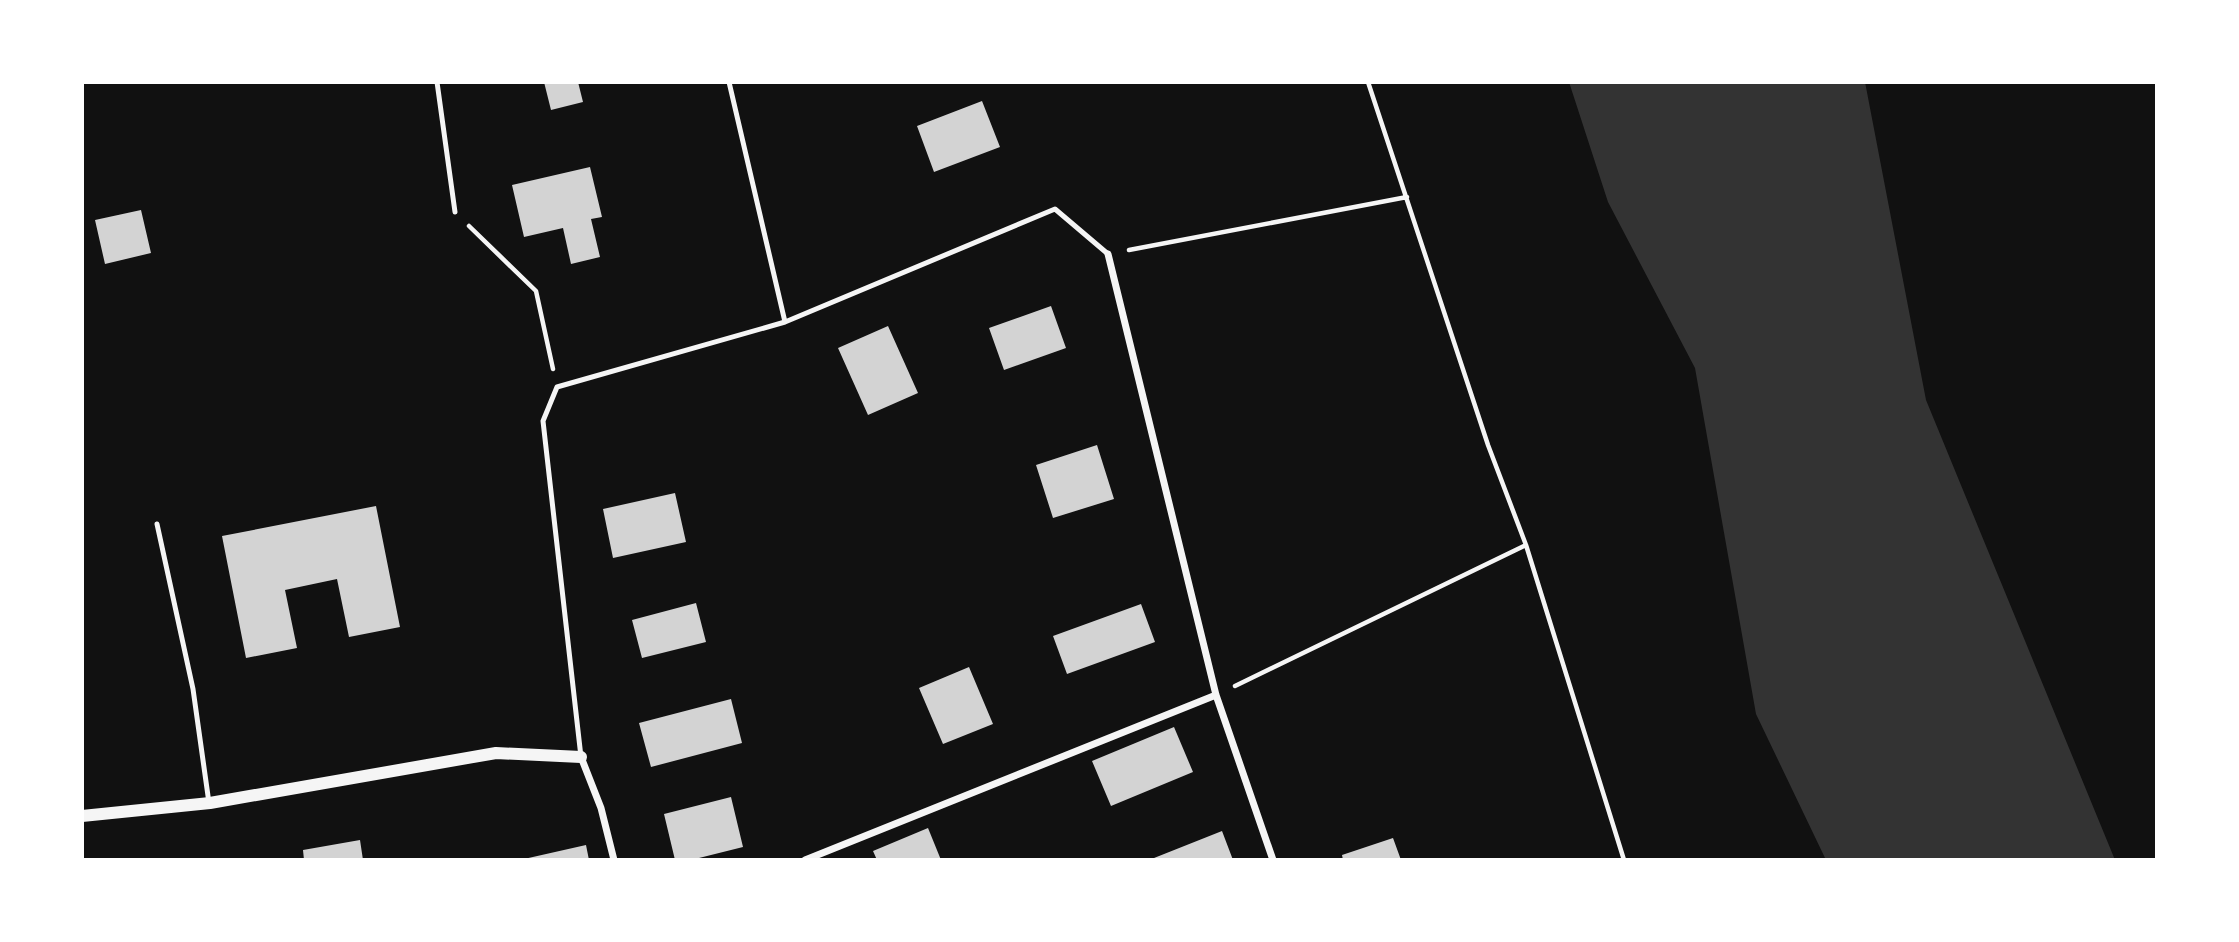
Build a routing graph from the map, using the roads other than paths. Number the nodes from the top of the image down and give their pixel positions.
1 (437, 82) edge
2 (729, 82) edge
3 (455, 212) road end
4 (1108, 254) joint
5 (785, 322) junction
6 (157, 524) dead end
7 (1216, 695) junction
8 (581, 757) junction
9 (209, 803) junction
10 (82, 816) edge
11 (614, 860) edge
12 (805, 860) edge
13 (1273, 860) edge

1 - 3 lane
2 - 5 lane
4 - 5 lane
4 - 7 street
5 - 8 lane
6 - 9 lane
7 - 12 street
7 - 13 street
8 - 9 street
8 - 11 street
9 - 10 street

